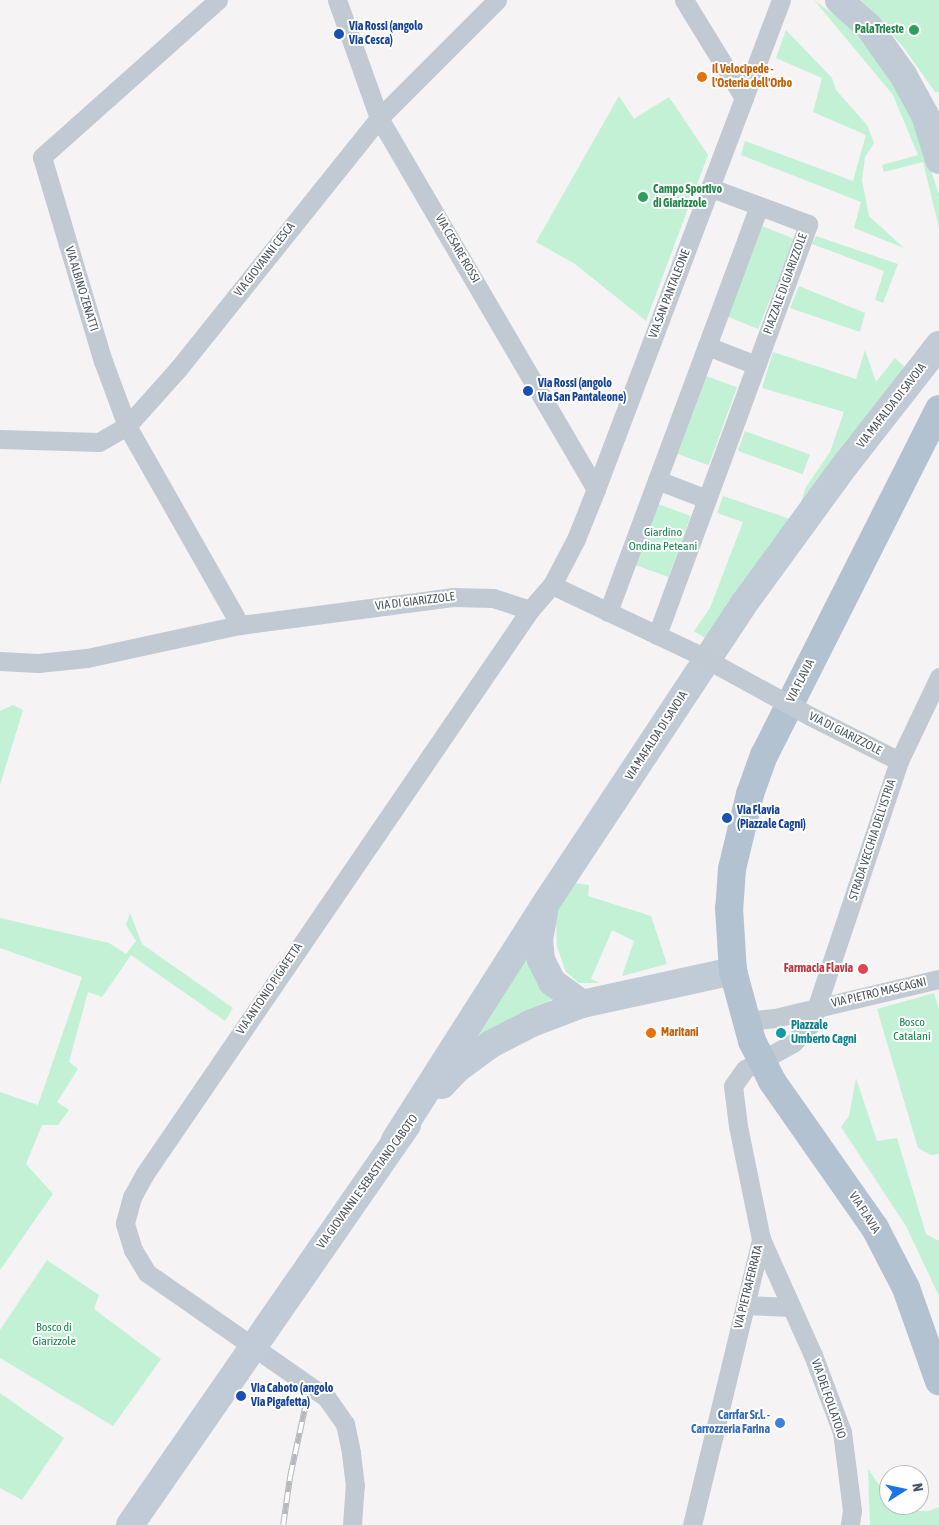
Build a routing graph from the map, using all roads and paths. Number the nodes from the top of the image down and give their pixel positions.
1 (218, 0) edge
2 (337, 0) edge
3 (497, 0) edge
4 (684, 0) edge
5 (781, 0) edge
6 (839, 0) edge
7 (744, 98) junction
8 (379, 118) junction
9 (939, 160) edge
10 (711, 188) junction
11 (759, 206) junction
12 (939, 345) edge
13 (707, 346) junction
14 (756, 366) junction
15 (939, 410) edge
16 (127, 426) junction
17 (0, 439) edge
18 (657, 480) junction
19 (596, 489) junction
20 (707, 498) junction
21 (552, 585) junction
22 (530, 610) junction
23 (608, 612) junction
24 (240, 626) junction
25 (657, 635) junction
26 (0, 661) edge
27 (939, 677) edge
28 (899, 761) junction
29 (546, 903) junction
30 (733, 971) junction
31 (939, 979) edge
32 (582, 1004) junction
33 (818, 1007) junction
34 (746, 1021) junction
35 (760, 1059) junction
36 (395, 1140) junction
37 (761, 1239) junction
38 (745, 1304) junction
39 (791, 1307) junction
40 (252, 1346) junction
41 (939, 1381) edge
42 (130, 1525) edge
43 (352, 1525) edge
44 (692, 1525) edge
45 (850, 1525) edge

1 - 16 street, VIA ALBINO ZENATTI
2 - 8 street, VIA CESARE ROSSI
3 - 8 street, VIA GIOVANNI CESCA
4 - 7 street
5 - 7 street, VIA SAN PANTALEONE
6 - 9 street
7 - 10 street, VIA SAN PANTALEONE
8 - 16 street, VIA GIOVANNI CESCA
8 - 19 street, VIA CESARE ROSSI
10 - 11 street, PIAZZALE DI GIARIZZOLE
10 - 19 street, VIA SAN PANTALEONE
11 - 13 street
11 - 14 street, PIAZZALE DI GIARIZZOLE
12 - 29 street, VIA MAFALDA DI SAVOIA
13 - 14 street
13 - 18 street
14 - 20 street, PIAZZALE DI GIARIZZOLE
15 - 30 main road, VIA FLAVIA
16 - 17 street, VIA GIOVANNI CESCA
16 - 24 street, VIA ALBINO ZENATTI
18 - 20 street
18 - 23 street
19 - 21 street, VIA SAN PANTALEONE
20 - 25 street, PIAZZALE DI GIARIZZOLE
21 - 22 street
21 - 23 street, VIA DI GIARIZZOLE
22 - 24 street, VIA DI GIARIZZOLE
22 - 40 street, VIA ANTONIO PIGAFETTA
23 - 25 street, VIA DI GIARIZZOLE
24 - 26 street, VIA DI GIARIZZOLE
25 - 28 street, VIA DI GIARIZZOLE, bridge
27 - 28 street, STRADA VECCHIA DELL'ISTRIA
28 - 33 street, STRADA VECCHIA DELL'ISTRIA
29 - 32 street
29 - 36 street, VIA MAFALDA DI SAVOIA
30 - 32 street, VIA GIOVANNI E SEBASTIANO CABOTO
30 - 34 main road
31 - 33 street, VIA PIETRO MASCAGNI
32 - 36 street, VIA GIOVANNI E SEBASTIANO CABOTO
33 - 34 street
33 - 35 street
34 - 35 main road
35 - 37 street, VIA PIETRAFERRATA
35 - 41 main road, VIA FLAVIA
36 - 40 street, VIA GIOVANNI E SEBASTIANO CABOTO
37 - 38 street, VIA PIETRAFERRATA
37 - 39 street, VIA DEL FOLLATOIO
38 - 39 street
38 - 44 street, VIA PIETRAFERRATA
39 - 45 street, VIA DEL FOLLATOIO
40 - 42 street, VIA GIOVANNI E SEBASTIANO CABOTO
40 - 43 street

